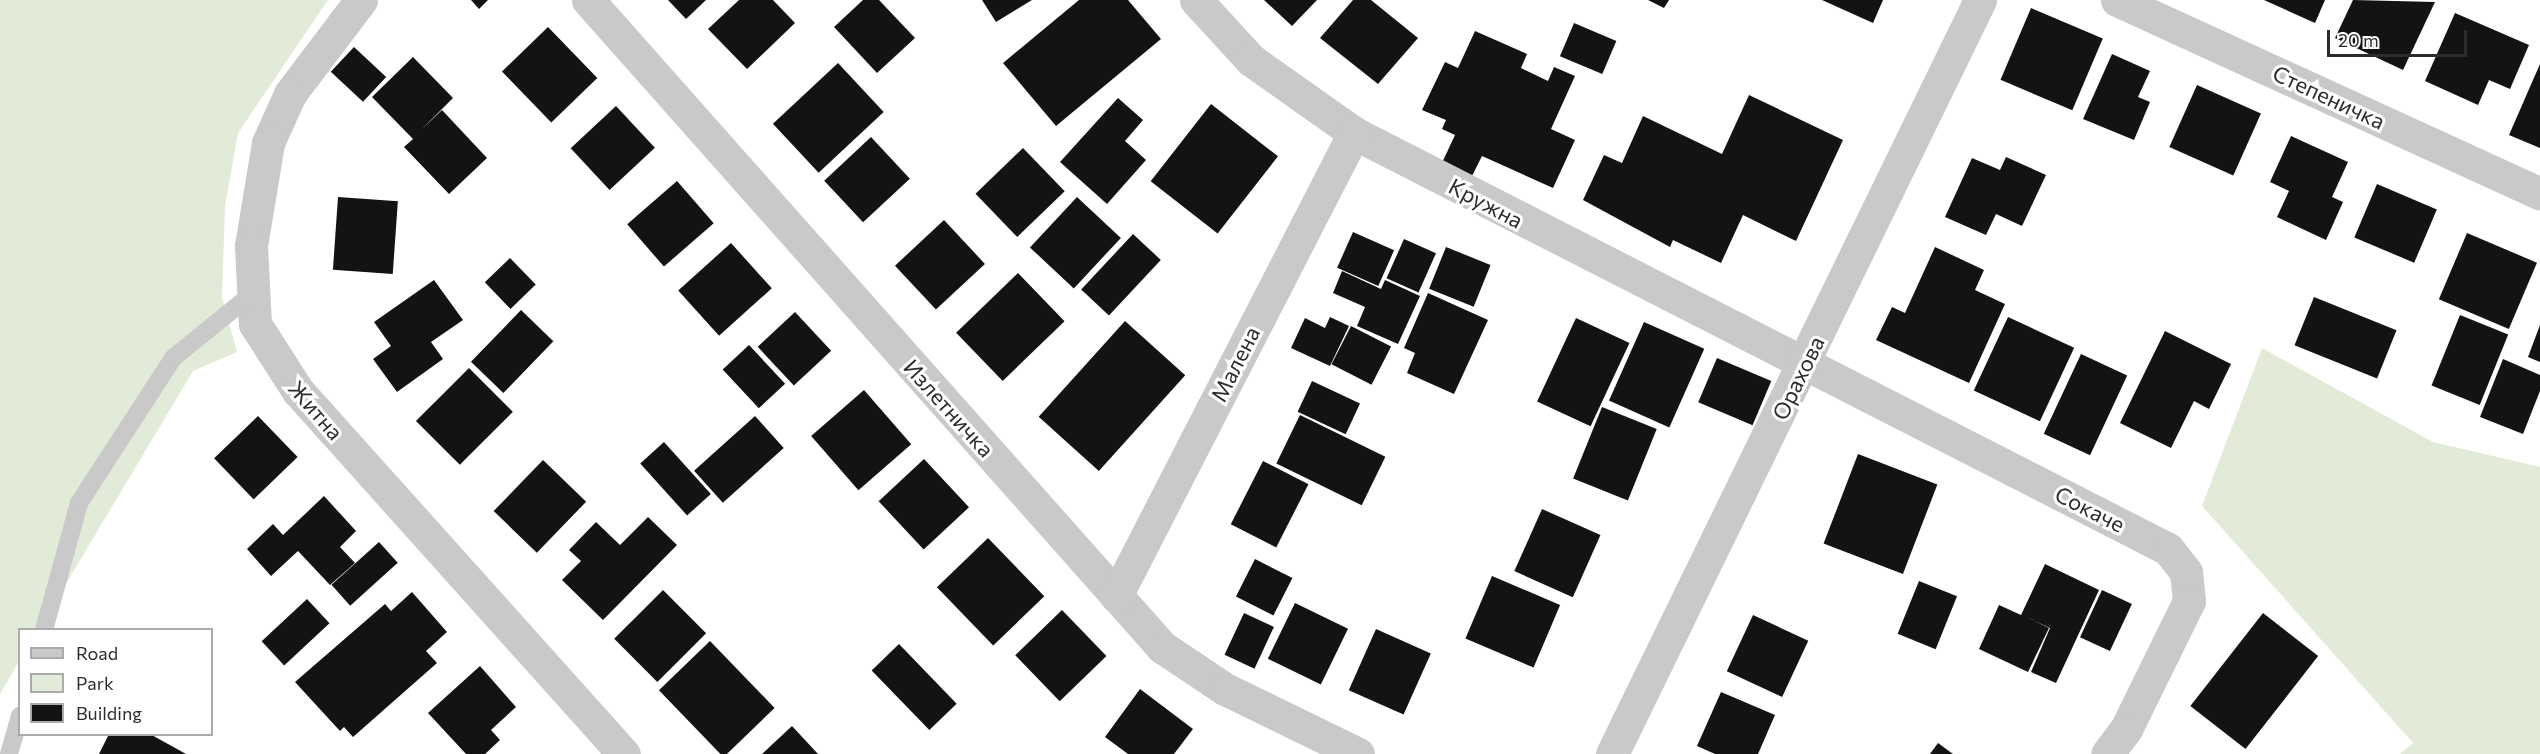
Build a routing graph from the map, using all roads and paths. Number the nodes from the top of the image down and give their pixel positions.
1 (361, 0) edge
2 (588, 0) edge
3 (1196, 0) edge
4 (1980, 0) edge
5 (2117, 0) edge
6 (1354, 133) junction
7 (2540, 194) edge
8 (252, 294) junction
9 (1805, 363) junction
10 (1116, 596) junction
11 (45, 628) edge
12 (18, 723) edge
13 (621, 753) edge
14 (9, 754) edge
15 (1358, 754) edge
16 (1612, 754) edge
17 (2107, 754) edge

1 - 8 street, Житна
2 - 10 street, Излетничка
3 - 6 street, Кружна
4 - 9 street, Орахова
5 - 7 street, Степеничка
6 - 9 street, Кружна
6 - 10 street, Малена
8 - 11 lane
8 - 13 street, Житна
9 - 16 street, Орахова
9 - 17 street, Сокаче
10 - 15 street, Излетничка
12 - 14 lane

